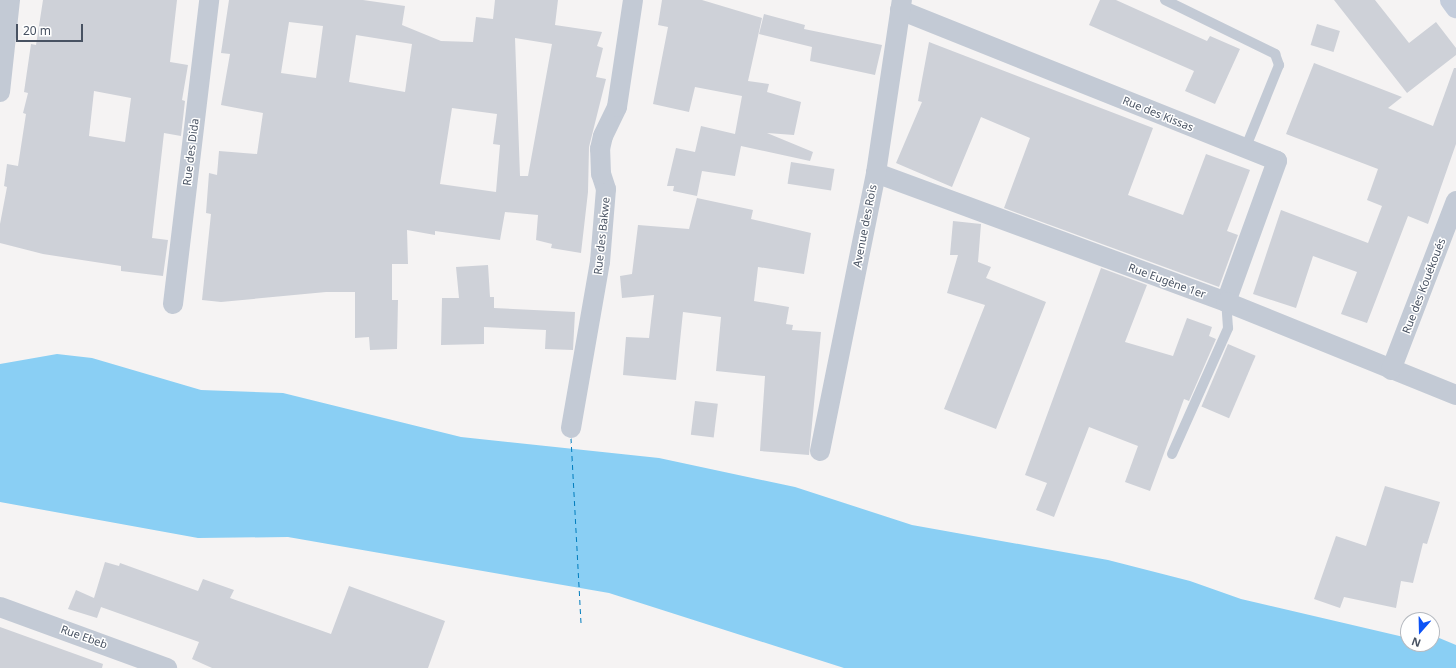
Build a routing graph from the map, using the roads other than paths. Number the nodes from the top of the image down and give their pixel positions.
1 (10, 0) edge
2 (209, 0) edge
3 (633, 0) edge
4 (1165, 0) edge
5 (1451, 0) edge
6 (901, 5) edge
7 (1456, 7) edge
8 (0, 92) edge
9 (1245, 149) junction
10 (876, 173) junction
11 (1456, 201) edge
12 (1226, 302) junction
13 (173, 304) dead end
14 (1391, 370) junction
15 (1456, 395) edge
16 (571, 428) dead end
17 (820, 451) dead end
18 (1172, 454) dead end
19 (0, 607) edge
20 (167, 668) edge

1 - 8 street
2 - 13 street, Rue des Dida
3 - 16 street, Rue des Bakwe
4 - 9 lane
5 - 7 street
6 - 9 street, Rue des Kissas
6 - 10 street, Avenue des Rois
9 - 12 street, Rue des Kissas
10 - 12 street, Rue Eugène 1er
10 - 17 street, Avenue des Rois
11 - 14 street, Rue des Kouékoués
12 - 14 street, Rue Eugène 1er
12 - 18 lane
14 - 15 street, Rue Eugène 1er
19 - 20 street, Rue Ebeb

